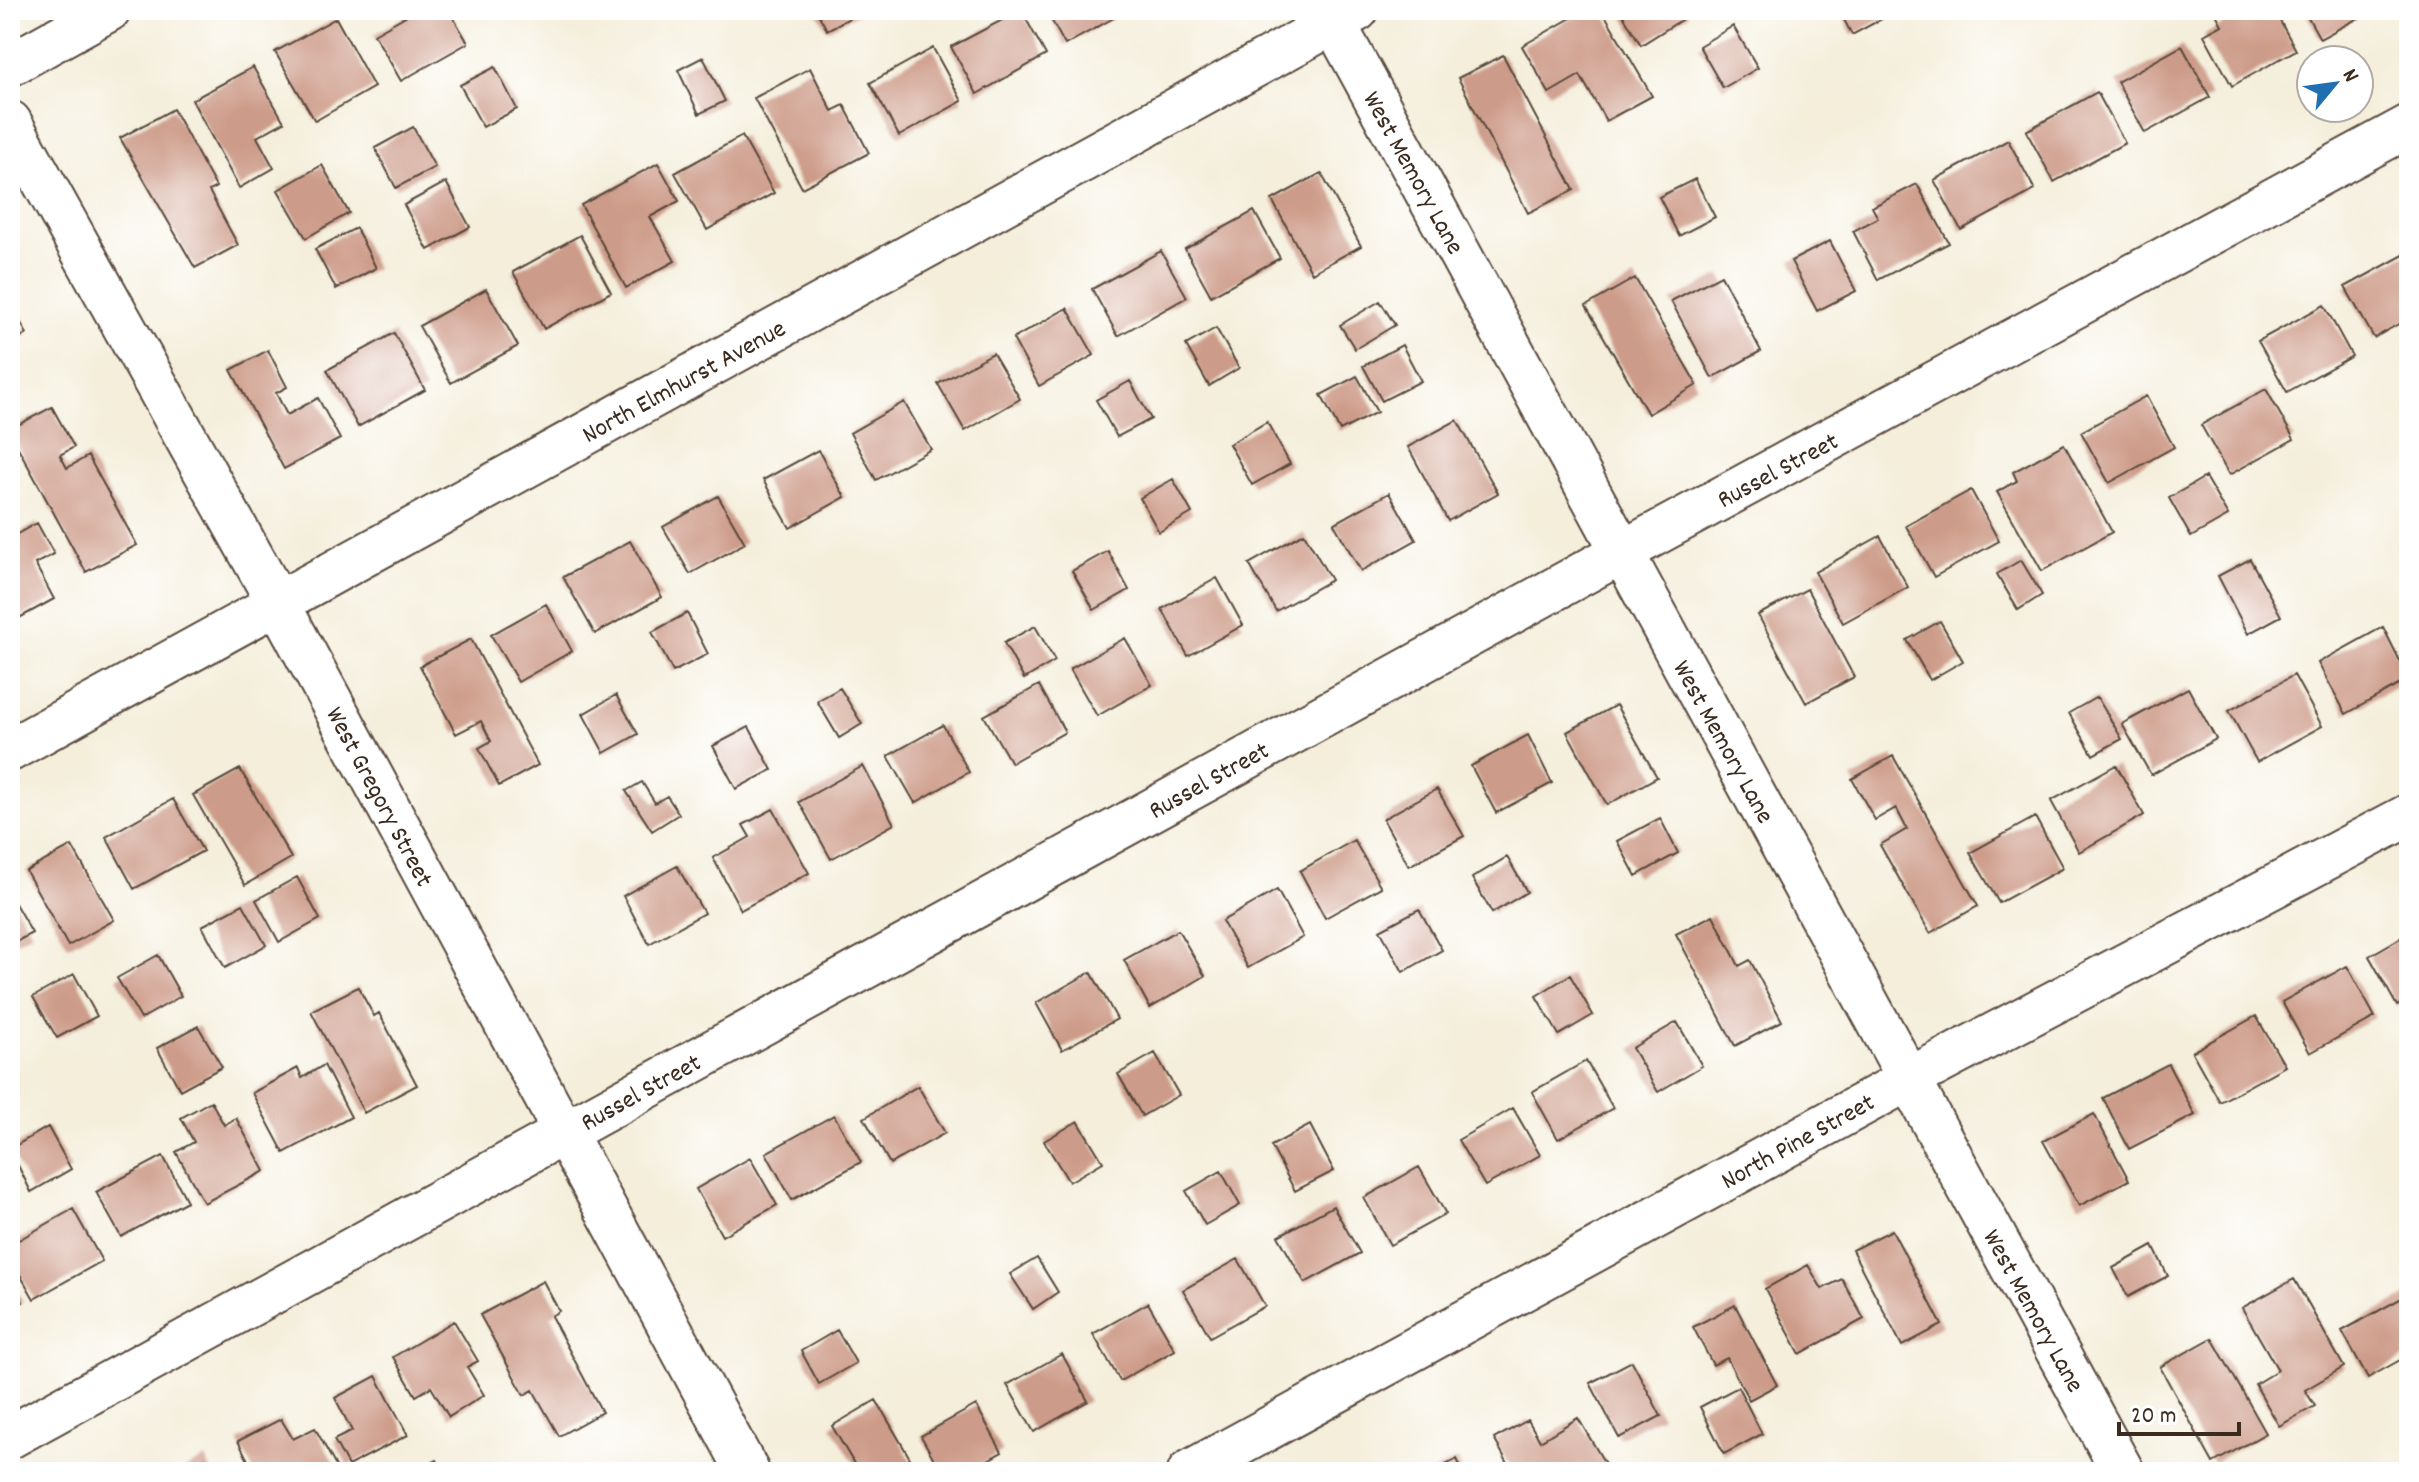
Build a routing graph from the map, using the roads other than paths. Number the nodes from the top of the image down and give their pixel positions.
1 (109, 10) edge
2 (1339, 14) edge
3 (10, 65) edge
4 (10, 122) edge
5 (2409, 126) edge
6 (1622, 552) junction
7 (278, 603) junction
8 (10, 750) edge
9 (2409, 815) edge
10 (1909, 1079) junction
11 (562, 1134) junction
12 (10, 1437) edge
13 (748, 1472) edge
14 (1189, 1472) edge
15 (2123, 1472) edge

1 - 3 street
2 - 6 street, West Memory Lane
2 - 7 street, North Elmhurst Avenue
4 - 7 street, West Gregory Street
5 - 6 street, Russel Street
6 - 10 street, West Memory Lane
6 - 11 street, Russel Street
7 - 8 street, North Elmhurst Avenue
7 - 11 street, West Gregory Street
9 - 10 street, North Pine Street
10 - 14 street, North Pine Street
10 - 15 street, West Memory Lane
11 - 12 street, Russel Street
11 - 13 street, West Gregory Street

